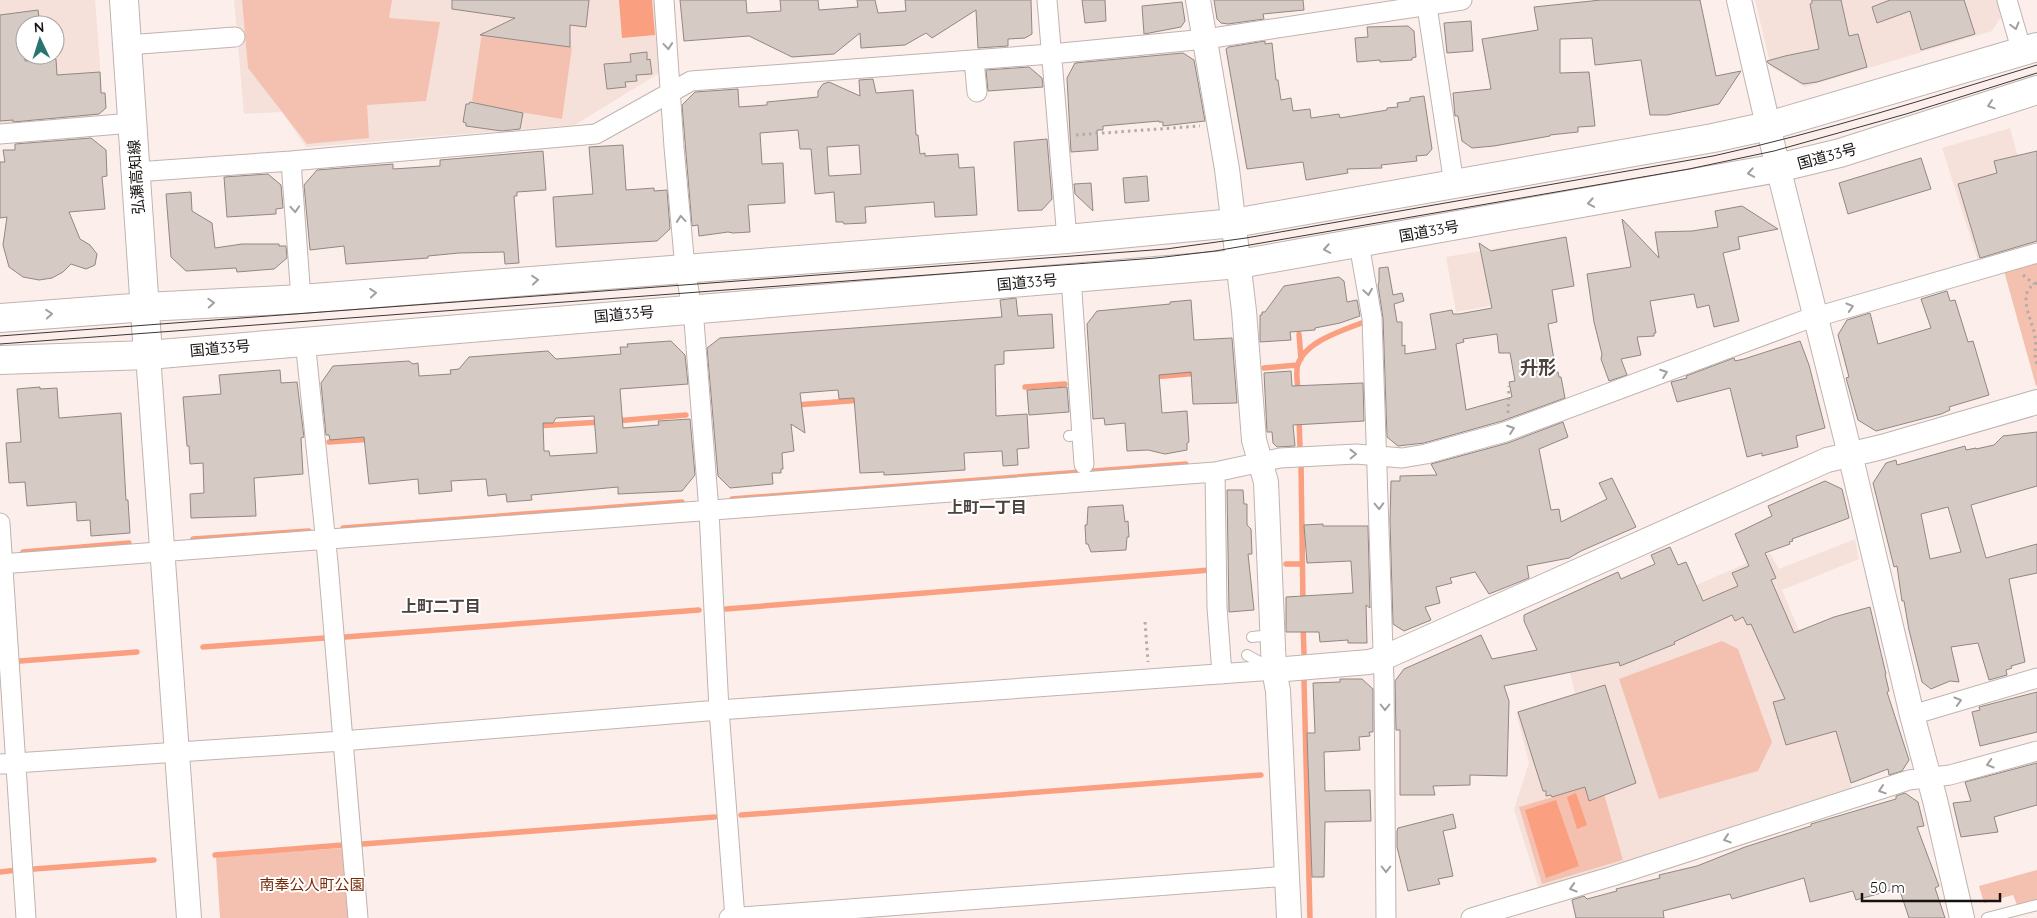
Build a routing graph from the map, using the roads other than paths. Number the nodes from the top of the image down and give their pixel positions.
1 (124, 0) edge
2 (664, 0) edge
3 (1047, 0) edge
4 (1198, 0) edge
5 (1462, 0) edge
6 (1739, 0) edge
7 (2008, 0) edge
8 (1426, 3) edge
9 (235, 37) dead end
10 (1206, 39) junction
11 (127, 45) junction
12 (2029, 50) edge
13 (1051, 54) junction
14 (974, 60) junction
15 (2037, 90) edge
16 (671, 92) junction
17 (977, 92) dead end
18 (132, 123) junction
19 (1768, 126) junction
20 (0, 134) edge
21 (291, 161) junction
22 (1778, 168) junction
23 (136, 172) junction
24 (1454, 184) junction
25 (1234, 223) junction
26 (1067, 239) junction
27 (1359, 244) junction
28 (2037, 253) edge
29 (1239, 264) junction
30 (685, 268) junction
31 (1071, 278) junction
32 (301, 298) junction
33 (146, 307) junction
34 (691, 309) junction
35 (1815, 317) junction
36 (0, 318) edge
37 (306, 340) junction
38 (148, 355) junction
39 (0, 360) edge
40 (2037, 402) edge
41 (1850, 454) junction
42 (1378, 455) junction
43 (1261, 461) junction
44 (1084, 464) dead end
45 (1215, 472) junction
46 (709, 511) junction
47 (0, 523) edge
48 (325, 539) junction
49 (163, 550) junction
50 (2, 564) edge
51 (1247, 656) dead end
52 (1383, 658) junction
53 (1274, 670) junction
54 (1222, 674) junction
55 (2037, 678) edge
56 (719, 710) junction
57 (1912, 715) junction
58 (342, 741) junction
59 (177, 751) junction
60 (2037, 751) edge
61 (8, 764) edge
62 (1929, 778) junction
63 (1288, 876) junction
64 (2037, 905) edge
65 (26, 918) edge
66 (189, 918) edge
67 (358, 918) edge
68 (729, 918) edge
69 (735, 918) edge
70 (1289, 918) edge
71 (1386, 918) edge
72 (1471, 918) edge
73 (1962, 918) edge
74 (1987, 918) edge

1 - 11 main road, 弘瀬高知線
2 -> 16 street
3 - 13 street
4 - 10 street
5 - 8 street
6 - 19 street
7 -> 12 street
8 - 10 street
8 - 24 street
9 - 11 street
10 - 13 street
10 - 25 street
11 - 18 main road, 弘瀬高知線
12 - 19 main road
13 - 14 street
13 - 26 street
14 - 16 street
14 - 17 street
15 -> 22 main road, 国道33号
16 - 21 street
30 -> 16 street
18 - 20 street
18 - 23 main road, 弘瀬高知線
19 - 22 street
19 - 24 main road
21 - 23 street
21 -> 32 street
22 -> 27 main road, 国道33号
22 - 35 street
23 - 33 main road, 弘瀬高知線
24 - 25 main road
25 - 26 main road
25 - 29 street
26 - 30 main road
27 -> 29 main road, 国道33号
27 -> 42 street
35 -> 28 street
29 - 31 main road, 国道33号
29 - 43 street
32 -> 30 main road
30 - 34 street
31 - 34 main road, 国道33号
31 - 44 street
33 -> 32 main road
36 -> 33 main road
33 - 38 main road, 弘瀬高知線
34 - 37 main road, 国道33号
34 - 46 street
35 - 41 street
42 -> 35 street
37 - 38 main road, 国道33号
37 - 48 street
38 - 39 main road, 国道33号
38 - 49 street
40 - 41 street
41 - 52 street
41 - 57 street
43 -> 42 street
42 -> 52 street
43 - 45 street
43 - 53 street
45 - 46 street
45 - 54 street
46 - 48 street
46 - 56 street
47 - 50 street
48 - 49 street
48 - 58 street
49 - 50 street
49 - 59 street
50 - 61 street
51 - 53 lane
52 - 53 street
52 -> 71 street
53 - 54 street
53 - 63 street
54 - 56 street
57 -> 55 street
56 - 58 street
56 - 69 street
57 - 62 street
58 - 59 street
58 - 67 street
59 - 61 street
59 - 66 street
60 -> 62 street
61 - 65 street
62 -> 72 street
62 - 73 street
63 - 69 street
63 - 70 street
64 - 74 lane
68 - 69 street

